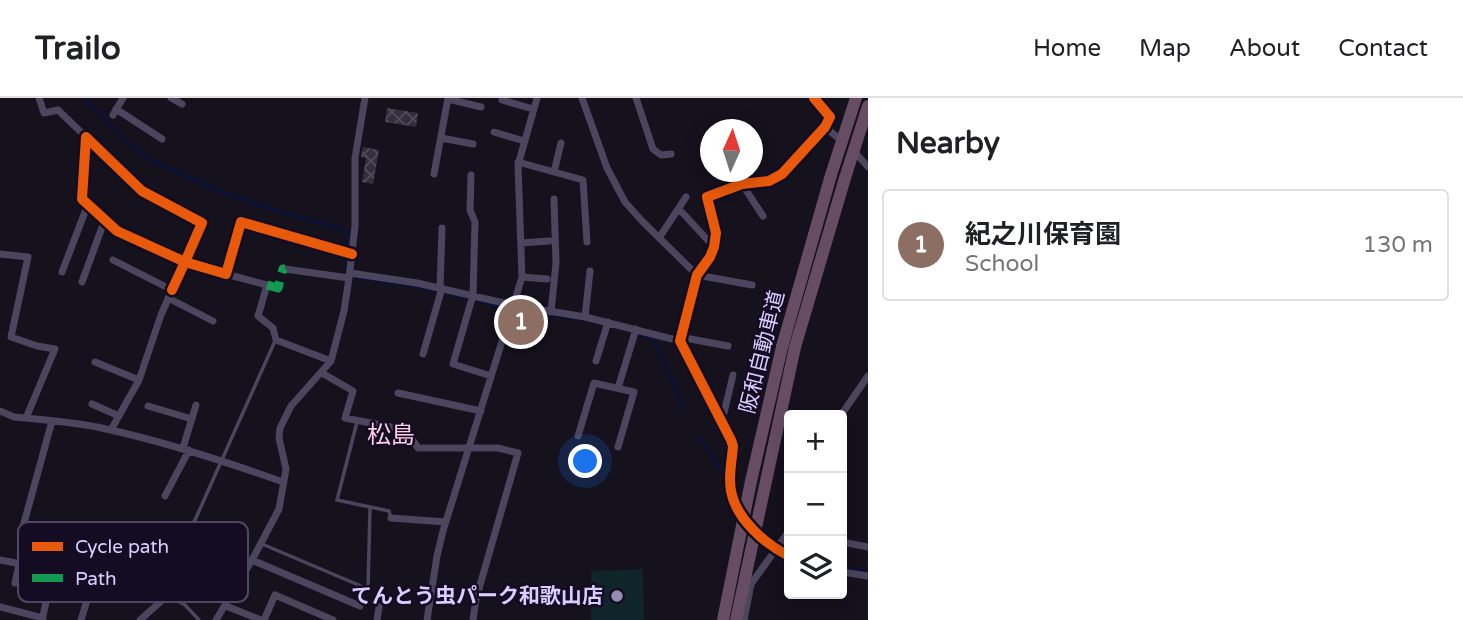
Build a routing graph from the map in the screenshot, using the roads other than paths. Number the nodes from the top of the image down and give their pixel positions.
1 (39, 98) edge
2 (123, 98) edge
3 (171, 98) edge
4 (365, 98) edge
5 (537, 98) edge
6 (582, 98) edge
7 (636, 98) edge
8 (814, 98) edge
9 (856, 98) edge
10 (448, 99) edge
11 (502, 100) edge
12 (182, 104) dead end
13 (868, 106) edge
14 (481, 107) dead end
15 (533, 109) junction
16 (825, 127) junction
17 (494, 132) dead end
18 (86, 137) junction
19 (441, 138) junction
20 (162, 139) dead end
21 (524, 141) junction
22 (561, 143) dead end
23 (473, 144) dead end
24 (671, 154) dead end
25 (518, 162) junction
26 (868, 167) edge
27 (554, 172) junction
28 (434, 174) dead end
29 (471, 175) dead end
30 (742, 184) junction
31 (686, 197) dead end
32 (554, 199) dead end
33 (88, 204) junction
34 (679, 209) junction
35 (763, 216) dead end
36 (105, 219) junction
37 (442, 228) dead end
38 (659, 238) junction
39 (549, 241) dead end
40 (587, 242) dead end
41 (521, 243) junction
42 (714, 247) junction
43 (349, 253) junction
44 (0, 254) edge
45 (113, 260) dead end
46 (185, 262) junction
47 (285, 269) dead end
48 (590, 271) dead end
49 (62, 272) dead end
50 (226, 274) junction
51 (349, 275) junction
52 (696, 275) junction
53 (522, 276) junction
54 (547, 279) dead end
55 (82, 282) dead end
56 (752, 285) dead end
57 (172, 290) junction
58 (441, 290) junction
59 (472, 298) junction
60 (168, 299) junction
61 (513, 305) junction
62 (551, 312) junction
63 (585, 317) junction
64 (213, 321) dead end
65 (607, 325) junction
66 (635, 332) junction
67 (680, 339) junction
68 (275, 340) junction
69 (728, 346) dead end
70 (789, 347) junction
71 (422, 354) dead end
72 (596, 360) dead end
73 (331, 361) junction
74 (95, 362) dead end
75 (322, 373) junction
76 (733, 375) dead end
77 (491, 376) junction
78 (868, 376) edge
79 (139, 380) junction
80 (618, 388) junction
81 (398, 393) dead end
82 (92, 404) dead end
83 (196, 405) dead end
84 (148, 406) dead end
85 (844, 410) edge
86 (0, 411) edge
87 (481, 411) junction
88 (119, 416) junction
89 (26, 418) junction
90 (719, 418) junction
91 (192, 419) junction
92 (358, 420) junction
93 (52, 421) junction
94 (111, 430) junction
95 (578, 436) dead end
96 (618, 447) dead end
97 (186, 449) junction
98 (469, 449) junction
99 (223, 461) junction
100 (283, 482) junction
101 (165, 496) dead end
102 (370, 508) junction
103 (391, 518) joint
104 (24, 522) edge
105 (194, 522) edge
106 (446, 522) junction
107 (786, 536) edge
108 (260, 543) junction
109 (847, 543) edge
110 (778, 547) junction
111 (868, 547) edge
112 (784, 552) edge
113 (252, 559) junction
114 (0, 560) edge
115 (18, 564) edge
116 (248, 566) edge
117 (18, 569) edge
118 (847, 573) edge
119 (868, 576) edge
120 (15, 583) dead end
121 (86, 602) edge
122 (160, 602) edge
123 (180, 602) edge
124 (228, 602) edge
125 (226, 606) junction
126 (360, 606) dead end
127 (0, 607) edge
128 (379, 607) dead end
129 (43, 619) edge
130 (81, 620) edge
131 (140, 620) edge
132 (199, 620) edge
133 (216, 620) edge
134 (263, 620) edge
135 (333, 620) edge
136 (377, 620) edge
137 (426, 620) edge
138 (473, 620) edge
139 (723, 620) edge
140 (736, 620) edge
141 (744, 620) edge

1 - 18 street
2 - 20 street
3 - 12 street
4 - 43 street
5 - 15 street
6 - 38 street
7 - 24 street
8 - 16 street
9 - 70 highway, 阪和自動車道, bridge
10 - 14 street
10 - 19 street
11 - 15 street
13 - 70 highway, 阪和自動車道, bridge
15 - 21 street
16 - 26 street
16 - 30 street
17 - 21 street
18 - 33 street
18 - 46 street
19 - 23 street
19 - 28 street
21 - 25 street
22 - 27 street
25 - 27 street
25 - 41 street
27 - 40 street
29 - 59 street
30 - 35 street
30 - 42 street
31 - 34 street
32 - 62 street
33 - 36 street
33 - 49 street
34 - 38 street
34 - 42 street
36 - 46 street
36 - 55 street
37 - 58 street
38 - 52 street
39 - 41 street
41 - 53 street
42 - 52 street
43 - 50 street
43 - 51 street
44 - 89 street
45 - 57 street
46 - 50 street
46 - 57 street
47 - 51 street
48 - 63 street
50 - 68 street
51 - 58 street
51 - 73 street
52 - 56 street
52 - 67 street
53 - 54 street
53 - 61 street
57 - 60 street
58 - 59 street
58 - 71 street
59 - 61 street
59 - 77 street
60 - 64 street
60 - 79 street
61 - 62 street
61 - 77 street
62 - 63 street
63 - 65 street
65 - 66 street
65 - 72 street
66 - 67 street
66 - 80 street
67 - 69 street
67 - 90 street
68 - 73 street
68 - 99 lane
70 - 139 highway, 阪和自動車道, bridge
70 - 140 highway, 阪和自動車道, bridge
73 - 75 street
74 - 79 street
75 - 92 street
75 - 100 street
76 - 90 street
77 - 87 street
78 - 85 street
79 - 88 street
80 - 95 street
80 - 96 street
81 - 87 street
82 - 88 street
83 - 91 street
84 - 91 street
86 - 89 street
87 - 98 street
88 - 94 street
89 - 93 street
90 - 110 street
91 - 97 street
92 - 98 street
92 - 102 lane
93 - 94 street
93 - 104 street
94 - 97 street
97 - 99 street
97 - 101 street
98 - 106 street
98 - 138 street
99 - 100 street
99 - 105 lane
100 - 108 street
102 - 103 lane
102 - 108 lane
103 - 106 street
106 - 137 street
107 - 110 street
108 - 113 street
109 - 111 street
110 - 112 street
110 - 141 street
113 - 116 street
113 - 126 street
114 - 115 street
117 - 120 street
118 - 119 street
121 - 130 street
122 - 131 street
123 - 132 lane
124 - 125 street
125 - 133 street
125 - 134 street
127 - 129 street
128 - 136 street
134 - 135 street

